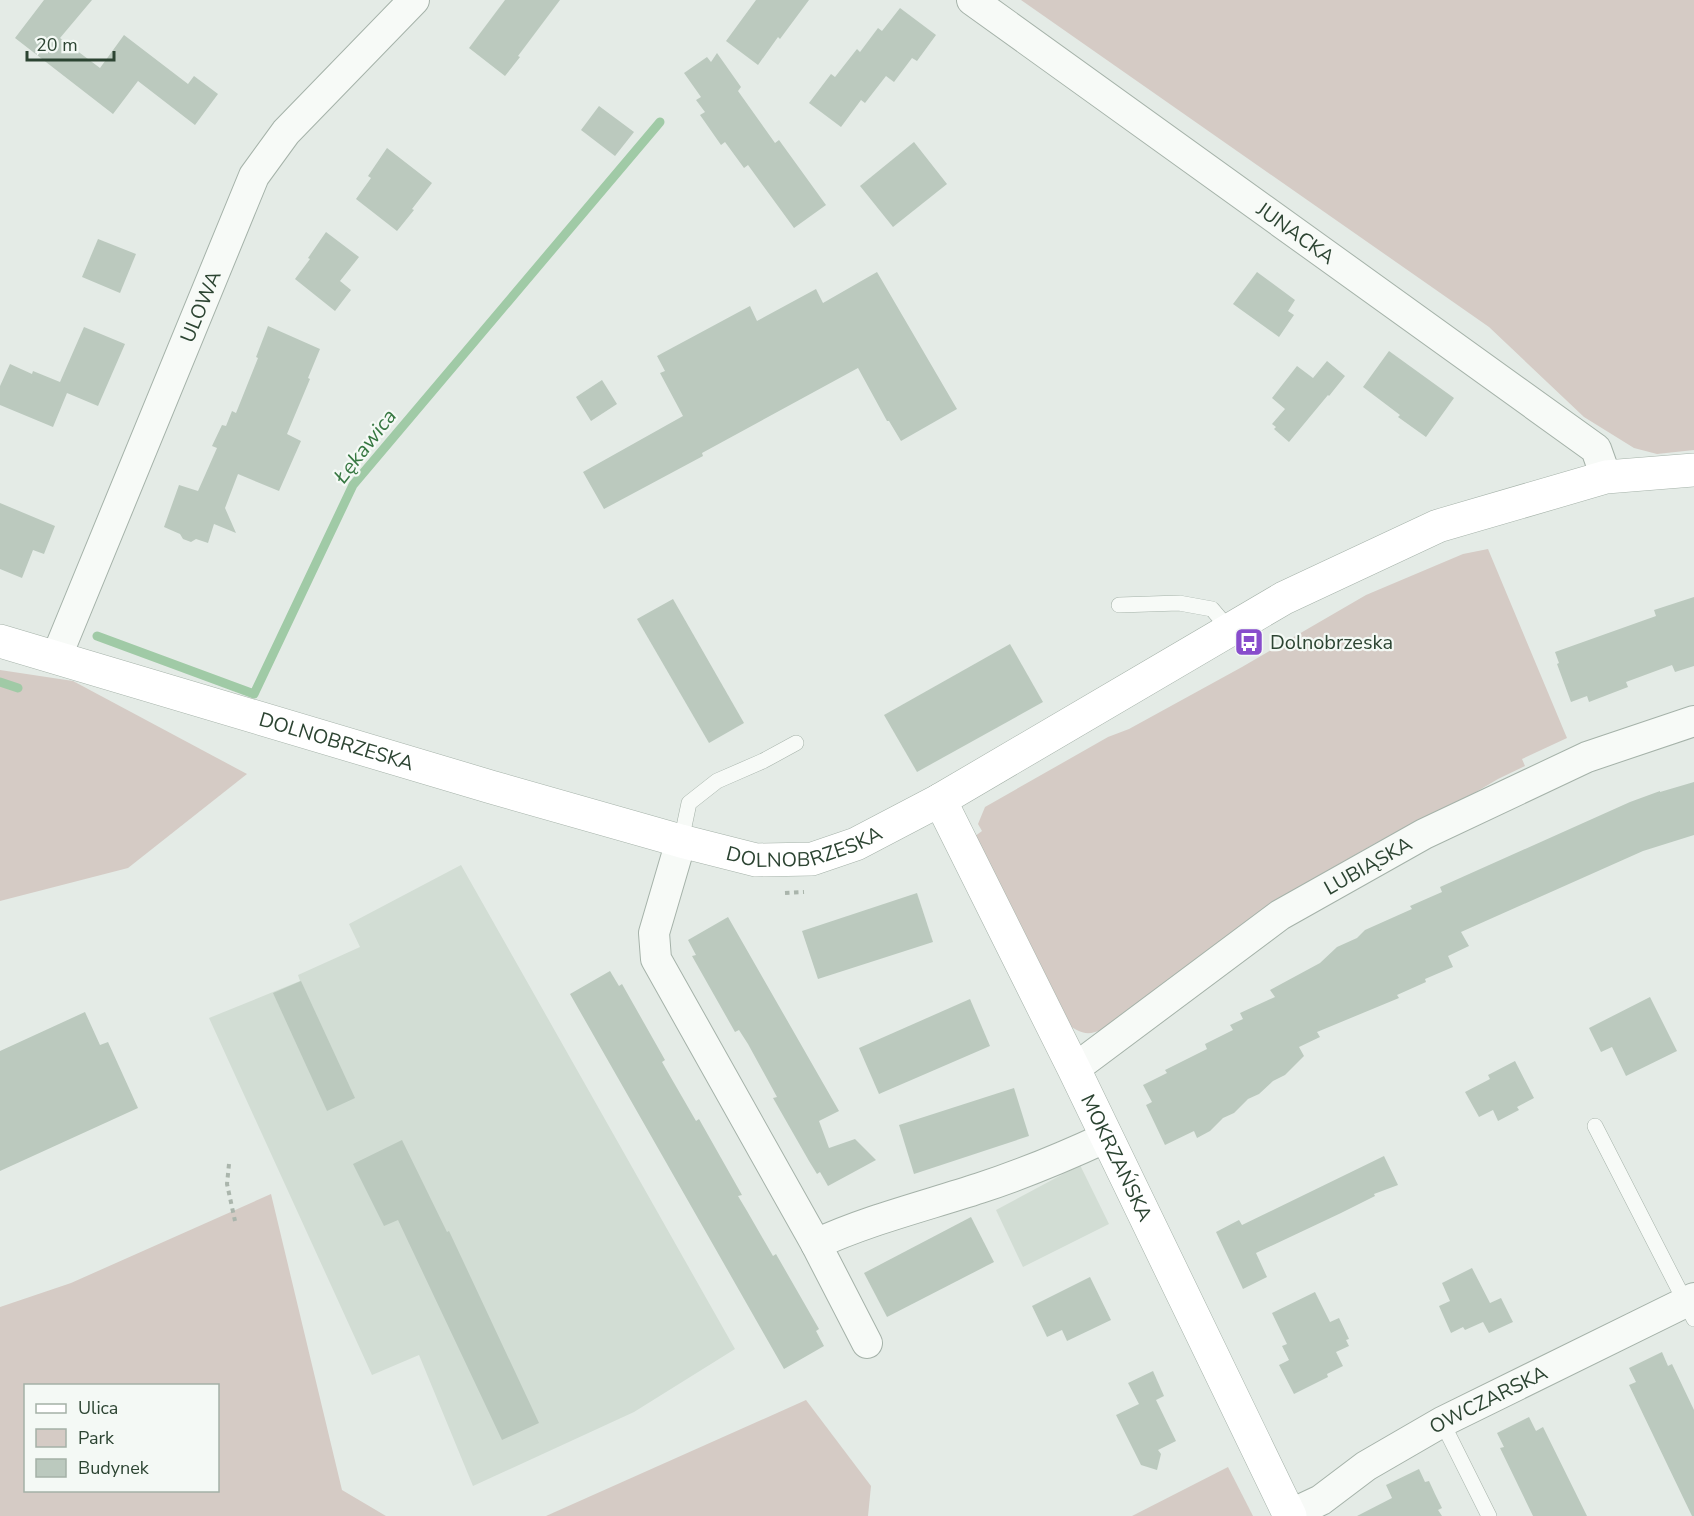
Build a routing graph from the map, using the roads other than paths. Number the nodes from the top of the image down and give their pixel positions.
1 (414, 0) edge
2 (972, 0) edge
3 (1694, 470) edge
4 (1606, 477) junction
5 (1119, 605) dead end
6 (1229, 629) junction
7 (0, 641) edge
8 (56, 658) junction
9 (1694, 721) edge
10 (796, 743) dead end
11 (940, 800) junction
12 (681, 841) junction
13 (1074, 1069) junction
14 (1595, 1126) dead end
15 (1107, 1137) junction
16 (816, 1244) junction
17 (1691, 1306) edge
18 (867, 1343) dead end
19 (1442, 1422) junction
20 (1290, 1516) edge
21 (1489, 1516) edge

1 - 8 street, ULOWA
2 - 4 street, JUNACKA
3 - 4 street, DOLNOBRZESKA
4 - 6 street, DOLNOBRZESKA
5 - 6 lane
6 - 11 street, DOLNOBRZESKA
7 - 8 street, DOLNOBRZESKA
8 - 12 street, DOLNOBRZESKA
9 - 13 street, LUBIĄSKA
10 - 12 lane
11 - 12 street, DOLNOBRZESKA
11 - 13 street, MOKRZAŃSKA
12 - 16 street
13 - 15 street, MOKRZAŃSKA
14 - 17 lane
15 - 16 street
15 - 20 street, MOKRZAŃSKA
16 - 18 street
17 - 19 street, OWCZARSKA
19 - 20 street, OWCZARSKA
19 - 21 lane

